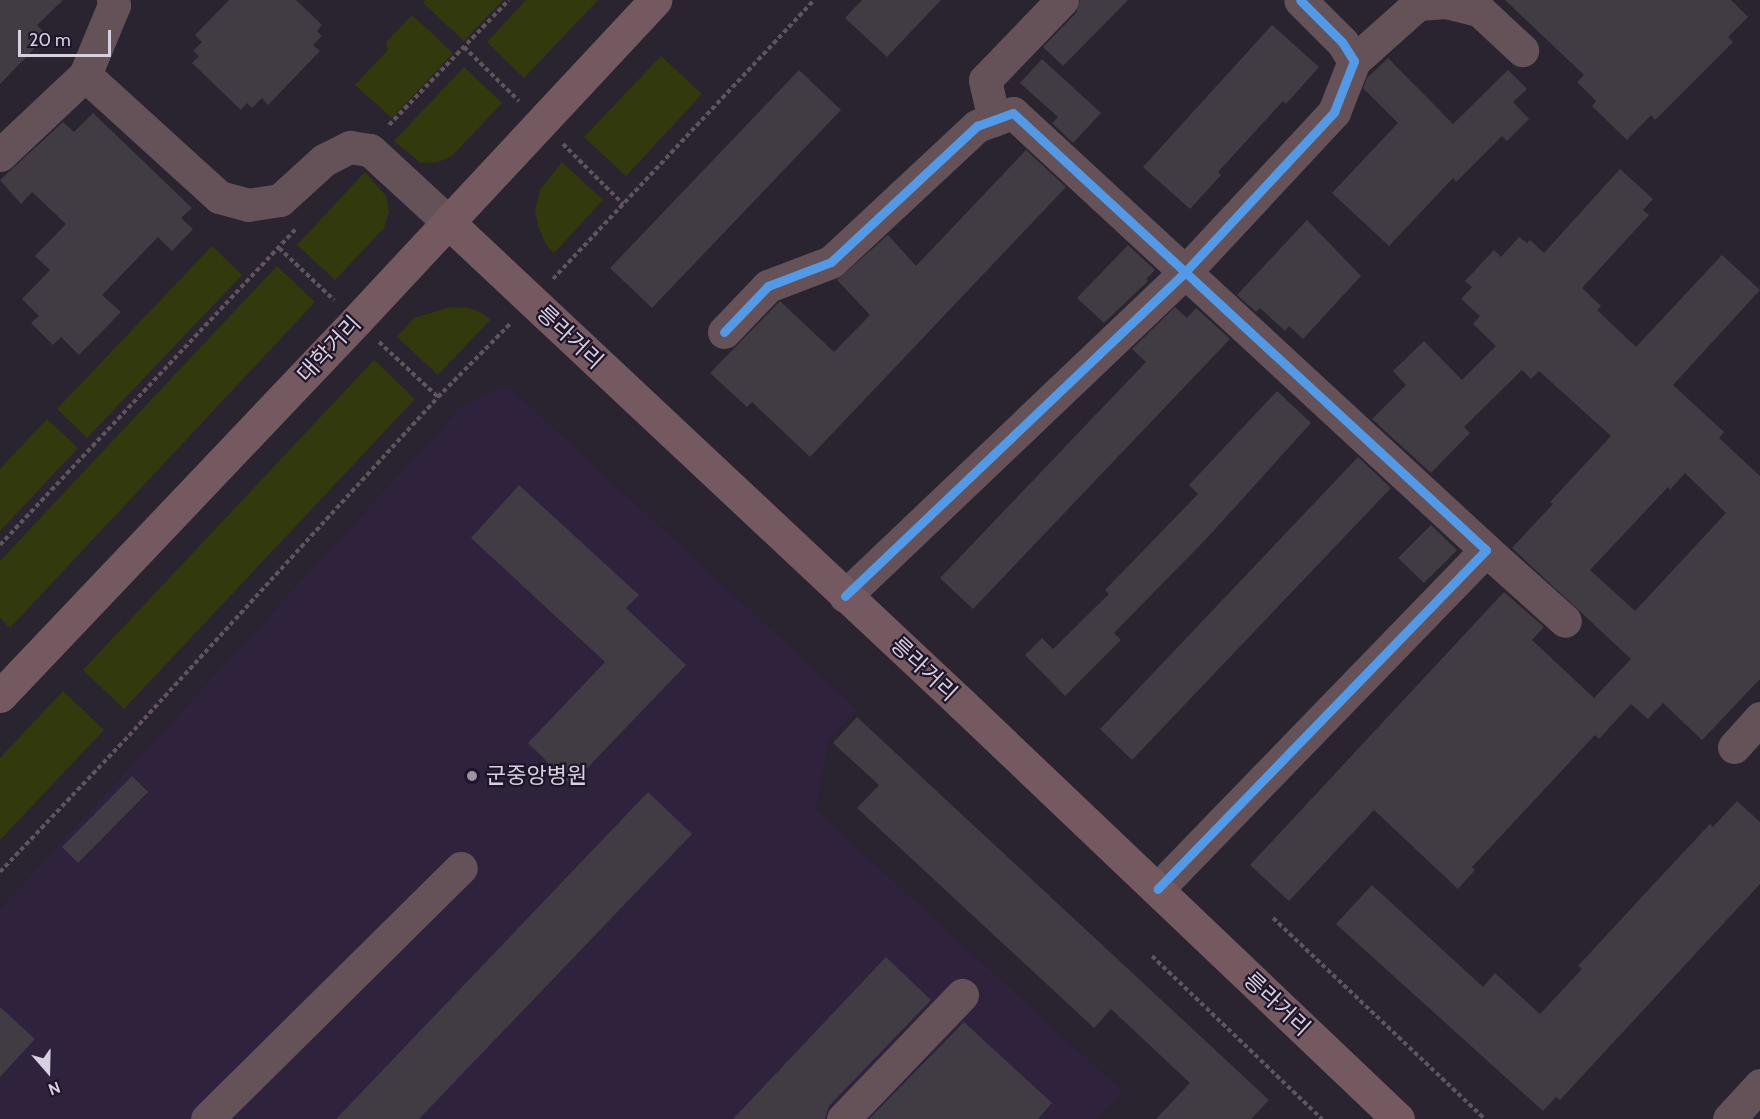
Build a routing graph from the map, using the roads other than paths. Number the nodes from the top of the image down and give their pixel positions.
1 (113, 0) edge
2 (655, 0) edge
3 (1062, 0) edge
4 (1300, 0) edge
5 (1522, 50) dead end
6 (1354, 61) junction
7 (85, 75) junction
8 (994, 120) junction
9 (0, 155) edge
10 (448, 222) junction
11 (1185, 272) junction
12 (724, 332) dead end
13 (1486, 550) junction
14 (845, 596) junction
15 (1564, 621) dead end
16 (0, 696) edge
17 (1760, 718) edge
18 (1734, 747) dead end
19 (461, 868) dead end
20 (1157, 889) junction
21 (962, 995) dead end
22 (1760, 1085) edge
23 (207, 1119) edge
24 (843, 1119) edge
25 (1398, 1119) edge
26 (1729, 1119) edge

1 - 7 street
2 - 10 main road, 대학거리
3 - 8 street
4 - 6 street
5 - 6 street
6 - 11 street
7 - 9 street
7 - 10 street
8 - 11 street
8 - 12 street
10 - 14 main road, 릉라거리
10 - 16 main road, 대학거리
11 - 13 street
11 - 14 street
13 - 15 street
13 - 20 street
14 - 20 main road, 릉라거리
17 - 18 street
19 - 23 street
20 - 25 main road, 릉라거리
21 - 24 street
22 - 26 street

